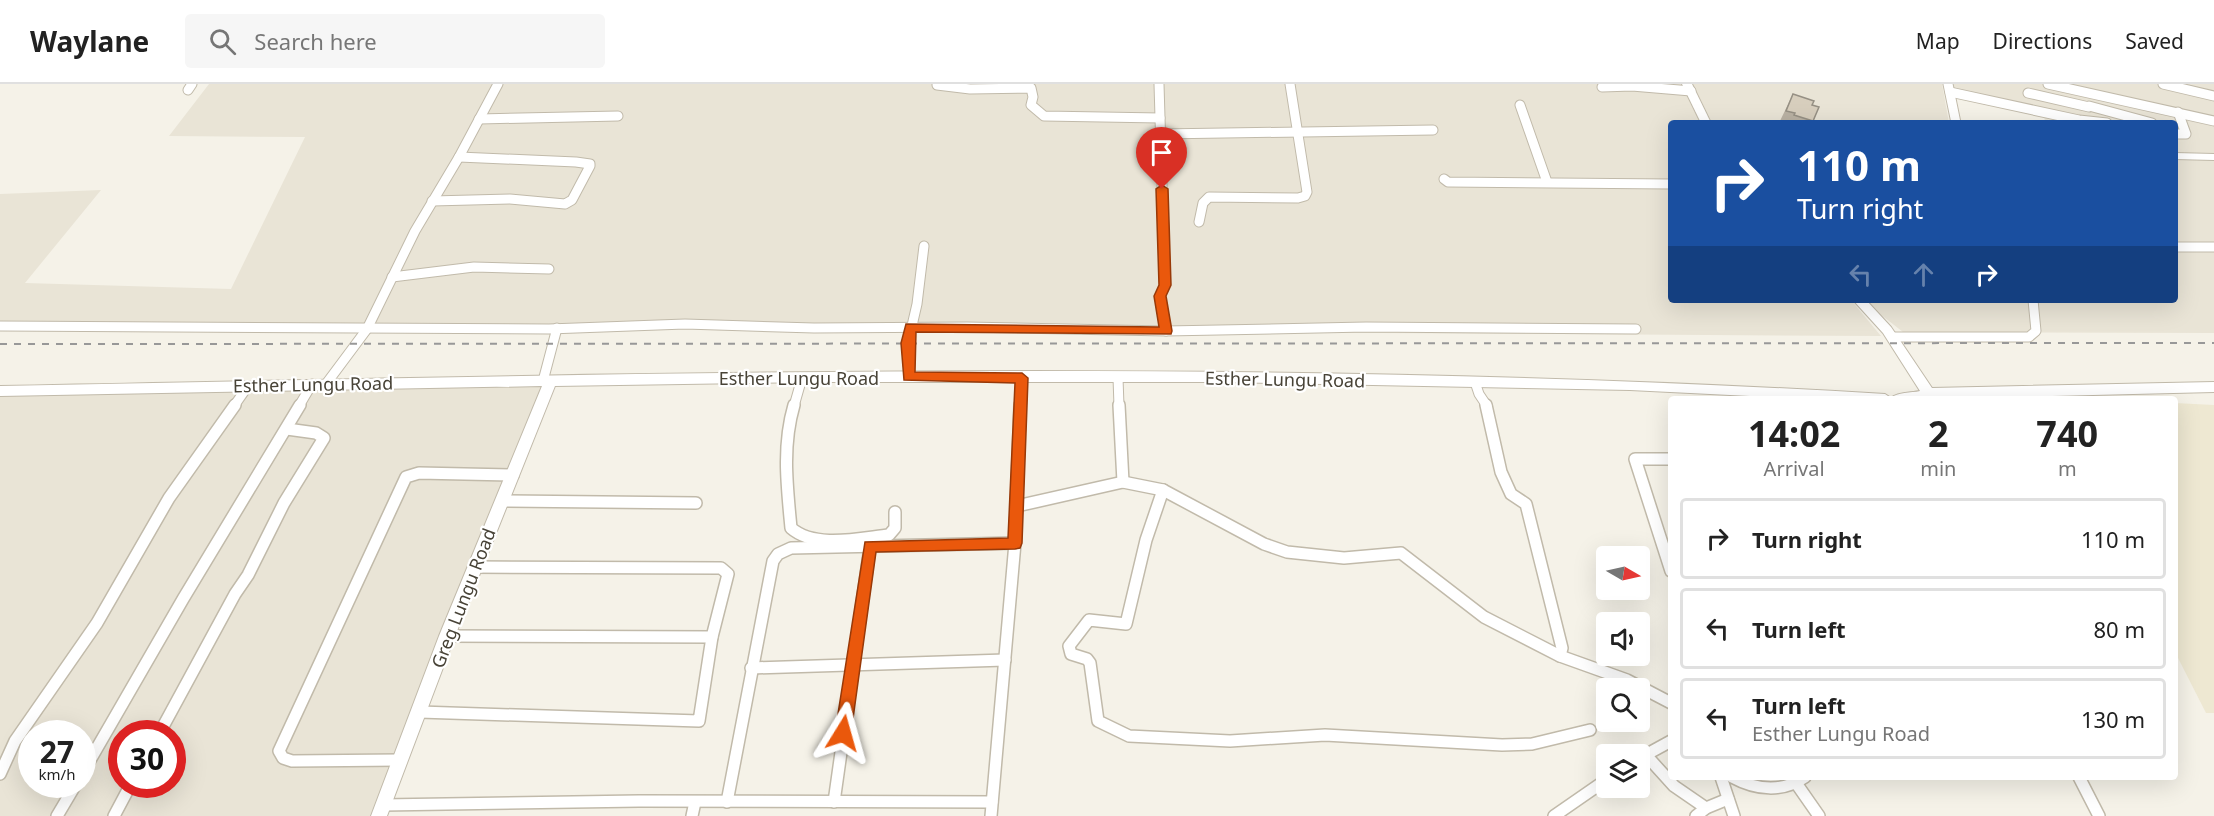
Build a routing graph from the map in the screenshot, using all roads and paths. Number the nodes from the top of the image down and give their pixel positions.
1 (498, 84) edge
2 (1159, 84) edge
3 (1290, 84) edge
4 (2048, 84) edge
5 (2163, 84) edge
6 (938, 85) edge
7 (1602, 87) dead end
8 (1689, 88) edge
9 (1949, 88) edge
10 (2087, 88) edge
11 (2028, 93) dead end
12 (2214, 96) edge
13 (1520, 105) dead end
14 (2089, 106) junction
15 (2178, 112) junction
16 (618, 116) dead end
17 (1160, 118) junction
18 (479, 119) junction
19 (1705, 120) edge
20 (1955, 120) edge
21 (2090, 120) joint
22 (2141, 120) edge
23 (2214, 121) edge
24 (1433, 130) dead end
25 (2178, 130) edge
26 (2186, 132) junction
27 (1299, 133) junction
28 (1161, 134) junction
29 (2178, 134) edge
30 (2178, 156) edge
31 (459, 157) junction
32 (2214, 157) edge
33 (1444, 179) dead end
34 (1547, 182) junction
35 (1668, 184) edge
36 (432, 201) junction
37 (1199, 222) dead end
38 (924, 246) dead end
39 (2178, 247) edge
40 (2214, 247) edge
41 (549, 269) dead end
42 (392, 277) junction
43 (1862, 303) edge
44 (2034, 303) edge
45 (0, 326) edge
46 (910, 327) junction
47 (556, 328) junction
48 (367, 329) junction
49 (1636, 330) dead end
50 (1166, 331) junction
51 (1892, 337) junction
52 (909, 377) junction
53 (802, 378) junction
54 (1022, 378) junction
55 (1118, 378) junction
56 (546, 381) junction
57 (1475, 382) junction
58 (312, 384) junction
59 (326, 384) junction
60 (248, 386) junction
61 (2212, 390) edge
62 (0, 391) edge
63 (1832, 396) edge
64 (1928, 396) edge
65 (287, 429) junction
66 (1668, 459) edge
67 (513, 475) junction
68 (1123, 482) junction
69 (1163, 490) junction
70 (502, 501) junction
71 (696, 503) dead end
72 (1017, 506) junction
73 (895, 512) dead end
74 (1015, 543) junction
75 (870, 547) junction
76 (1667, 548) edge
77 (474, 567) junction
78 (447, 636) junction
79 (712, 637) junction
80 (1560, 656) junction
81 (1005, 660) junction
82 (852, 664) junction
83 (750, 668) junction
84 (1668, 701) edge
85 (420, 712) junction
86 (167, 720) edge
87 (1590, 730) dead end
88 (1668, 743) edge
89 (96, 750) edge
90 (1650, 752) edge
91 (400, 759) junction
92 (1650, 764) edge
93 (0, 774) edge
94 (1722, 780) edge
95 (1740, 780) edge
96 (1800, 780) edge
97 (2081, 780) edge
98 (1596, 787) edge
99 (68, 798) edge
100 (124, 798) edge
101 (1728, 799) junction
102 (695, 802) junction
103 (728, 802) junction
104 (834, 802) junction
105 (992, 802) junction
106 (381, 811) edge
107 (1701, 812) edge
108 (57, 816) edge
109 (114, 816) edge
110 (692, 816) edge
111 (991, 816) edge
112 (1554, 816) edge
113 (1734, 816) edge
114 (1819, 816) edge
115 (2099, 816) edge

1 - 18 street
2 - 17 street
3 - 27 street
4 - 10 street
5 - 12 street
6 - 17 street
7 - 8 street
8 - 19 street
9 - 20 street
9 - 21 street
10 - 14 street
10 - 15 street
11 - 14 street
13 - 34 street
14 - 21 street
14 - 22 street
15 - 23 street
15 - 26 street
16 - 18 street
17 - 28 street
18 - 31 street
24 - 27 street
25 - 26 street
26 - 29 street
27 - 28 street
27 - 37 street
28 - 50 street
30 - 32 street
31 - 36 street
31 - 36 street
33 - 34 street
34 - 35 street
36 - 42 street
38 - 46 street
39 - 40 street
41 - 42 street
42 - 48 street
43 - 51 street
44 - 51 street
45 - 48 street
46 - 47 street
46 - 50 street
46 - 52 street
47 - 48 street
47 - 56 street
48 - 59 street
49 - 50 street
51 - 64 street
52 - 53 street, Esther Lungu Road
52 - 54 street, Esther Lungu Road
53 - 56 street, Esther Lungu Road
53 - 73 street
54 - 55 street, Esther Lungu Road
54 - 72 street
55 - 57 street, Esther Lungu Road
55 - 68 street
56 - 59 street, Esther Lungu Road
56 - 67 street, Greg Lungu Road
57 - 63 street, Esther Lungu Road
57 - 80 street
58 - 59 street, Esther Lungu Road
58 - 60 street, Esther Lungu Road
58 - 65 street
60 - 62 street, Esther Lungu Road
60 - 93 street
61 - 64 street
65 - 86 street
65 - 89 street
66 - 76 street
67 - 70 street, Greg Lungu Road
67 - 91 street
68 - 69 street
68 - 72 street
69 - 80 street
69 - 87 street
70 - 71 street
70 - 77 street, Greg Lungu Road
72 - 74 street
74 - 75 street
74 - 81 street
75 - 82 street
75 - 83 street
77 - 78 street, Greg Lungu Road
77 - 79 street
78 - 79 street
78 - 85 street, Greg Lungu Road
79 - 85 street
80 - 84 street
81 - 82 street
81 - 105 street
82 - 83 street
82 - 104 street
83 - 103 street
85 - 91 street, Greg Lungu Road
88 - 90 street
91 - 106 street, Greg Lungu Road
92 - 107 street
94 - 101 street
95 - 96 street
96 - 114 street
97 - 115 street
98 - 112 street
99 - 108 street
100 - 109 street
101 - 107 street
101 - 113 street
102 - 103 street
102 - 106 street
102 - 110 street
103 - 104 street
104 - 105 street
105 - 111 street

